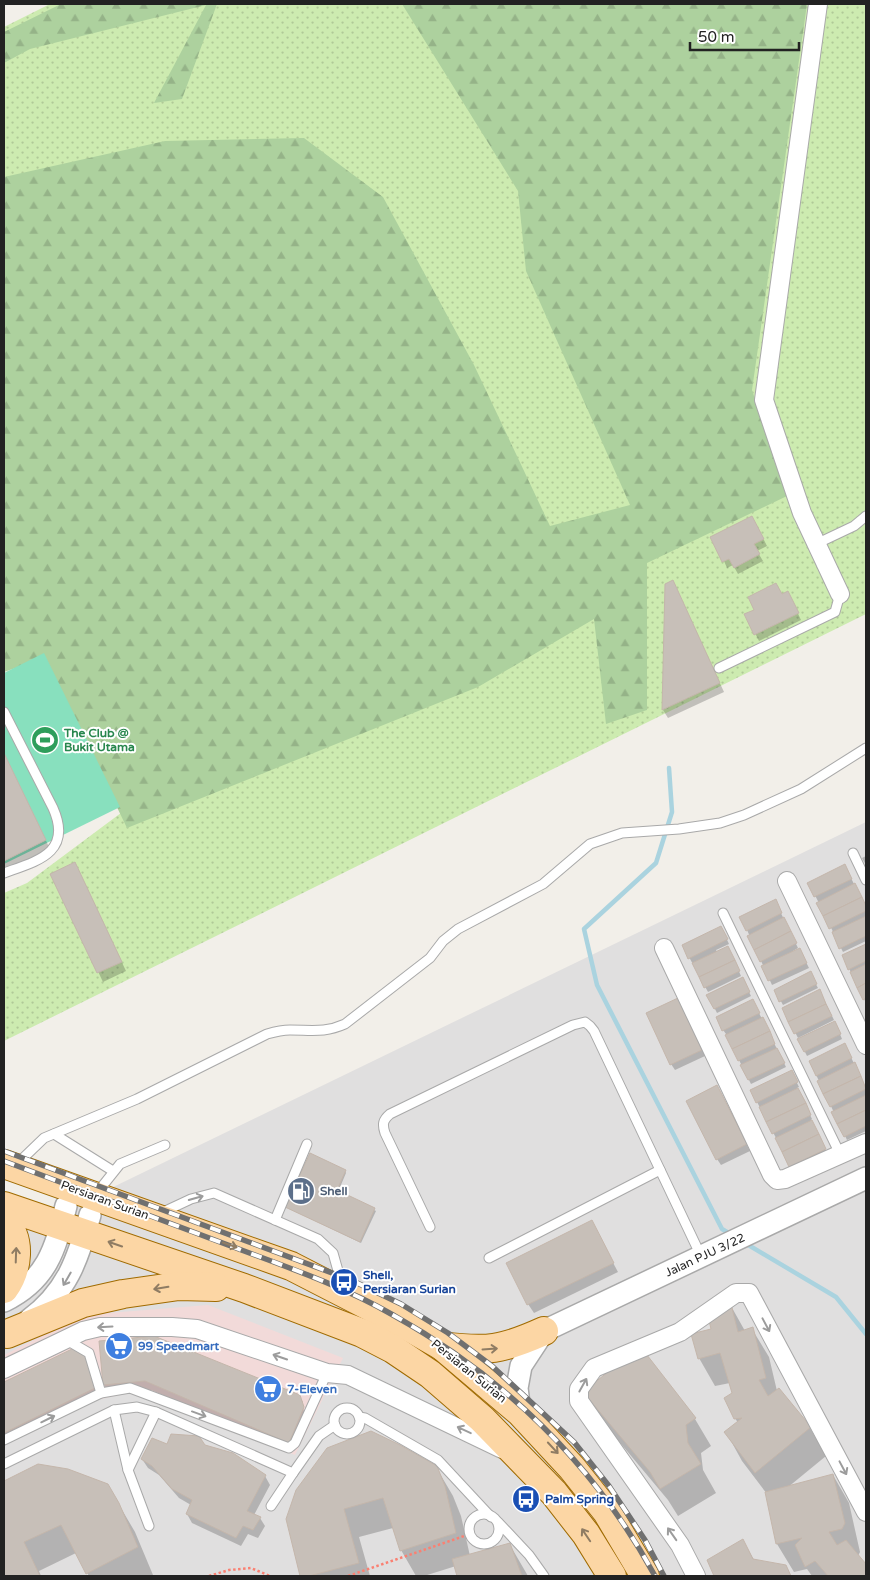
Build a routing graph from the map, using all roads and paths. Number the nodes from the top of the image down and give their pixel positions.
1 (818, 4) edge
2 (866, 516) edge
3 (815, 544) junction
4 (840, 594) joint
5 (719, 668) dead end
6 (4, 712) edge
7 (866, 748) edge
8 (853, 853) dead end
9 (4, 873) edge
10 (866, 880) edge
11 (787, 881) dead end
12 (723, 913) dead end
13 (664, 948) dead end
14 (866, 1045) edge
15 (57, 1136) junction
16 (307, 1144) dead end
17 (866, 1144) edge
18 (165, 1145) dead end
19 (840, 1154) junction
20 (111, 1170) junction
21 (660, 1170) junction
22 (7, 1172) edge
23 (866, 1178) edge
24 (4, 1206) edge
25 (79, 1215) junction
26 (151, 1217) junction
27 (275, 1220) junction
28 (4, 1221) edge
29 (430, 1228) dead end
30 (702, 1257) junction
31 (489, 1258) dead end
32 (244, 1288) junction
33 (4, 1289) edge
34 (343, 1292) junction
35 (4, 1301) edge
36 (544, 1331) junction
37 (5, 1335) edge
38 (64, 1339) junction
39 (442, 1346) junction
40 (4, 1369) edge
41 (327, 1373) junction
42 (101, 1393) junction
43 (512, 1405) junction
44 (114, 1410) junction
45 (156, 1412) junction
46 (359, 1416) junction
47 (335, 1425) junction
48 (4, 1440) edge
49 (522, 1460) junction
50 (4, 1464) edge
51 (128, 1470) junction
52 (293, 1472) junction
53 (272, 1506) dead end
54 (866, 1512) edge
55 (494, 1518) junction
56 (149, 1526) dead end
57 (470, 1534) junction
58 (209, 1576) edge
59 (270, 1576) edge
60 (348, 1576) edge
61 (544, 1576) edge
62 (612, 1576) edge
63 (645, 1576) edge
64 (696, 1576) edge

1 - 3 street
2 - 3 lane
3 - 4 street
4 - 5 lane
6 - 9 lane
7 - 15 lane
8 - 10 lane
11 - 14 street
12 - 19 lane
13 - 19 street
15 - 20 lane
15 - 22 lane
16 - 27 lane
17 - 19 street
18 - 20 lane
20 - 25 lane
21 - 29 lane
21 - 30 lane
21 - 31 lane
22 - 25 main road
23 - 30 street, Jalan PJU 3/22
24 - 25 main road, Persiaran Surian
25 - 26 main road, Persiaran Surian
32 -> 25 main road, Persiaran Surian
25 - 35 street
25 -> 37 street
25 - 43 main road
26 -> 27 lane
26 -> 34 main road, Persiaran Surian
27 - 34 lane
33 -> 28 main road
30 - 36 street, Jalan PJU 3/22
32 -> 37 main road
32 - 49 main road, Persiaran Surian
34 - 39 main road, Persiaran Surian
39 -> 36 main road
36 - 43 street
38 - 40 street
41 -> 38 street
38 - 42 lane
39 - 43 main road, Persiaran Surian
42 -> 41 lane
49 -> 41 street
48 -> 42 lane
43 -> 63 main road, Persiaran Surian
44 - 45 lane
44 - 50 lane
44 - 51 lane
45 - 51 lane
45 - 52 lane
46 - 47 lane
46 - 47 lane
46 - 55 lane
47 - 52 lane
62 -> 49 main road, Persiaran Surian
51 - 56 lane
52 - 53 lane
64 -> 54 street
55 - 57 lane
55 - 57 lane
55 - 61 lane
57 - 60 path
58 - 59 path

